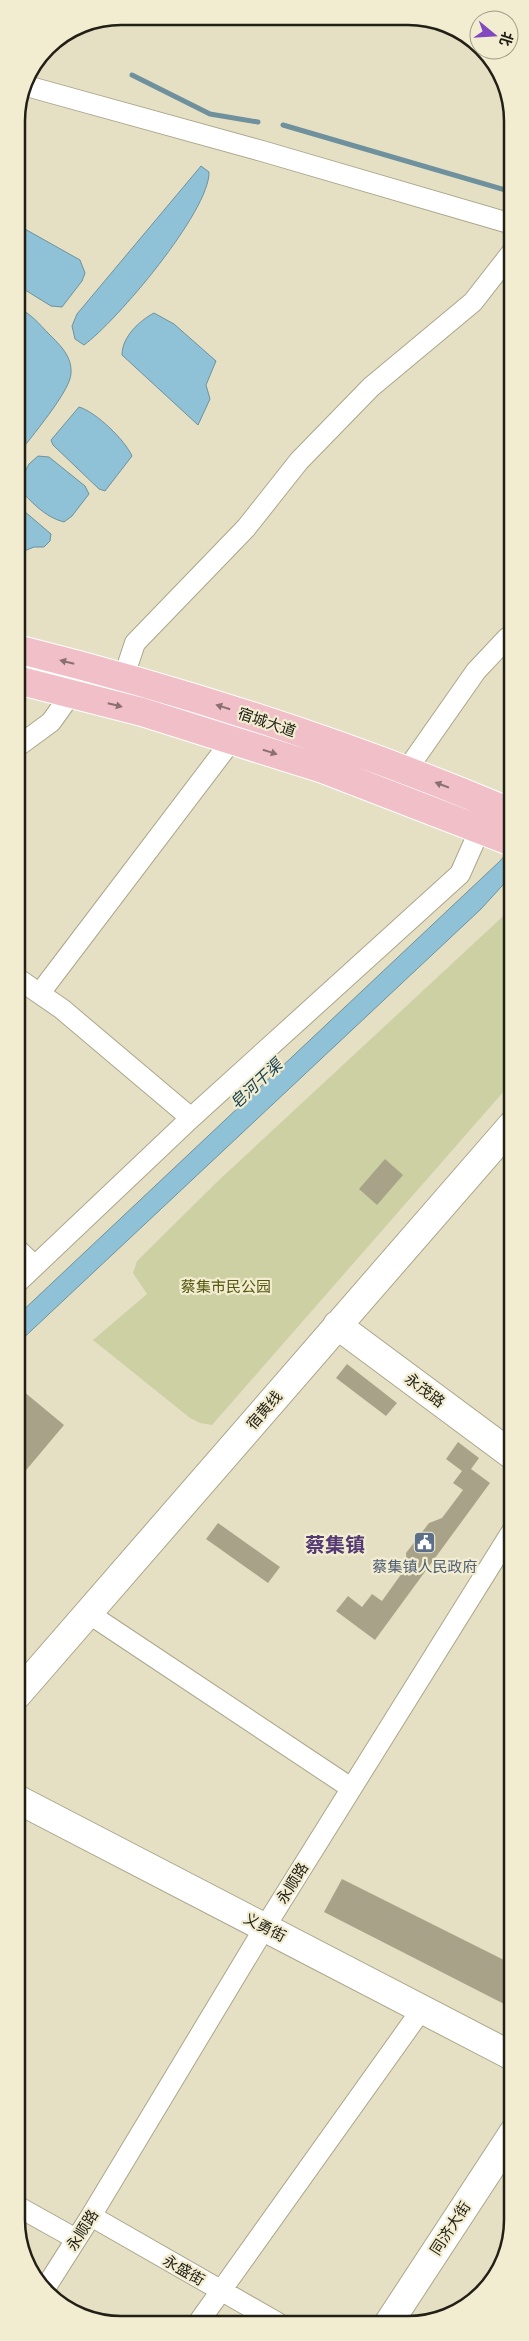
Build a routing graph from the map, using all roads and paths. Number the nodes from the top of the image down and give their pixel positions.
1 (31, 87) edge
2 (504, 222) edge
3 (504, 262) edge
4 (504, 641) edge
5 (25, 651) edge
6 (124, 676) junction
7 (25, 682) edge
8 (71, 694) junction
9 (232, 740) junction
10 (25, 741) edge
11 (406, 771) junction
12 (504, 810) edge
13 (480, 829) junction
14 (504, 839) edge
15 (25, 983) edge
16 (40, 993) junction
17 (191, 1118) junction
18 (504, 1134) edge
19 (25, 1257) edge
20 (35, 1266) junction
21 (25, 1275) edge
22 (337, 1325) junction
23 (504, 1449) edge
24 (504, 1544) edge
25 (88, 1613) junction
26 (25, 1686) edge
27 (352, 1788) junction
28 (25, 1803) edge
29 (264, 1927) junction
30 (422, 2009) junction
31 (504, 2052) edge
32 (504, 2145) edge
33 (25, 2210) edge
34 (91, 2216) junction
35 (76, 2239) junction
36 (49, 2283) edge
37 (220, 2290) junction
38 (203, 2316) edge
39 (266, 2316) edge
40 (393, 2316) edge

1 - 2 street
3 - 6 street
4 - 11 street
6 -> 5 main road, 宿城大道
11 -> 6 main road, 宿城大道
7 - 8 main road, 宿城大道
8 -> 9 main road, 宿城大道
8 - 10 street
9 -> 13 main road, 宿城大道
9 - 16 street
12 -> 11 main road, 宿城大道
13 - 14 main road, 宿城大道
13 - 17 street
15 - 16 street
16 - 17 street
17 - 20 street
18 - 22 street, 宿黄线
19 - 20 street
20 - 21 street
22 - 23 street, 永茂路
22 - 25 street, 宿黄线
24 - 27 street, 永顺路
25 - 26 street, 宿黄线
25 - 27 street
27 - 29 street, 永顺路
28 - 29 street, 义勇街
29 - 30 street, 义勇街
29 - 34 street, 永顺路
30 - 31 street, 义勇街
30 - 37 street
32 - 40 street, 同济大街
33 - 35 street
34 - 35 street, 永顺路
34 - 37 street, 永盛街
35 - 36 street, 永顺路
37 - 38 street
37 - 39 street, 永盛街

